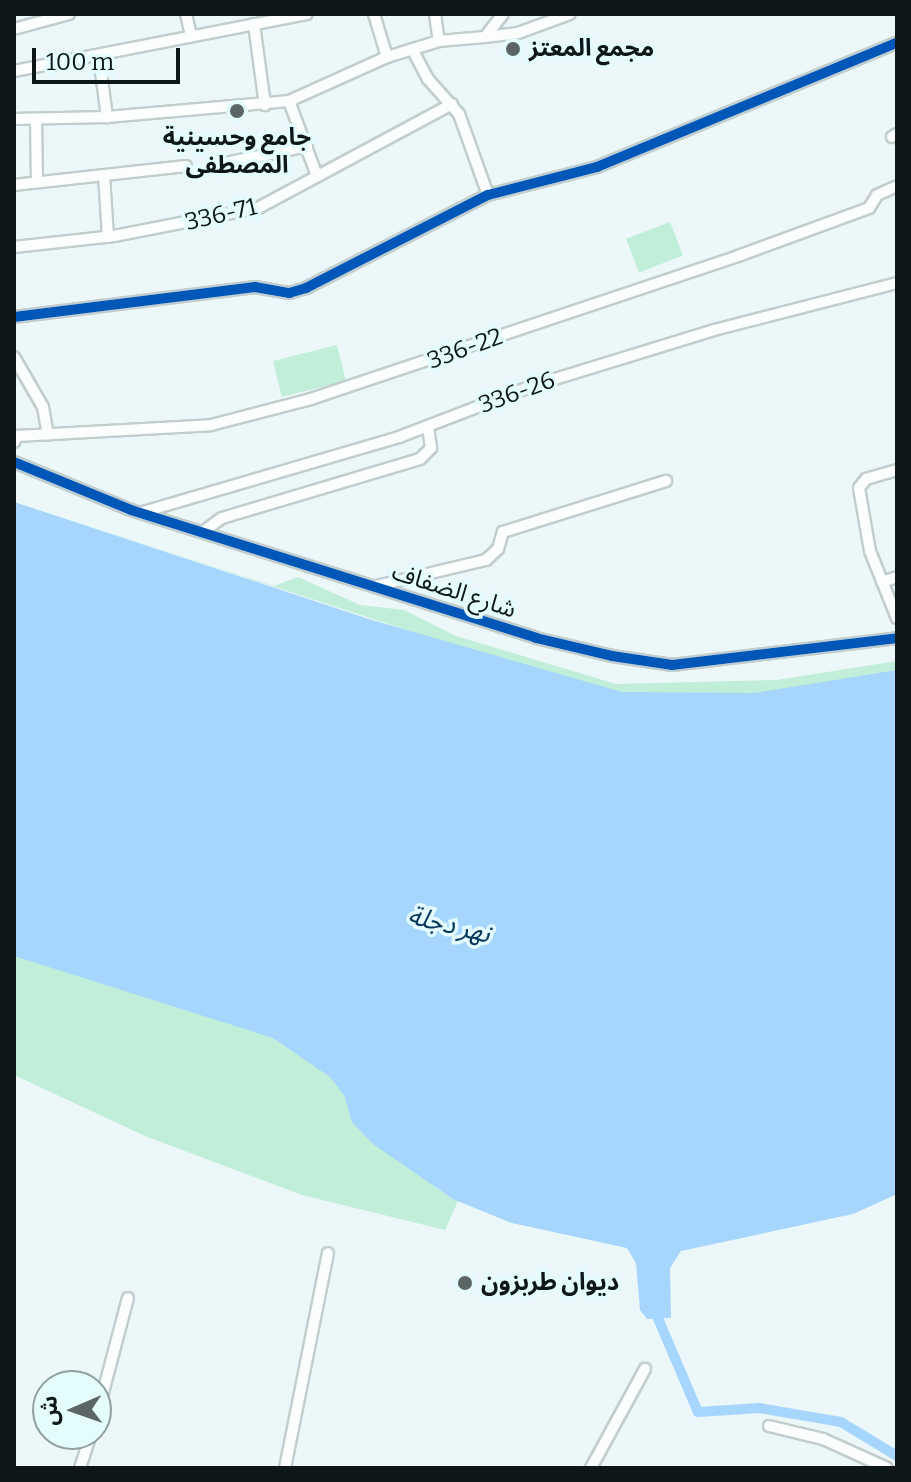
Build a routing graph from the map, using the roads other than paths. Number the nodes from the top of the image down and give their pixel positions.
1 (69, 14) edge
2 (186, 14) edge
3 (307, 14) edge
4 (374, 14) edge
5 (435, 14) edge
6 (503, 14) edge
7 (570, 14) edge
8 (539, 19) edge
9 (254, 24) junction
10 (14, 29) edge
11 (191, 36) junction
12 (485, 37) junction
13 (439, 41) junction
14 (897, 43) edge
15 (412, 49) junction
16 (99, 57) junction
17 (387, 57) junction
18 (14, 71) edge
19 (289, 101) junction
20 (452, 104) junction
21 (265, 105) junction
22 (107, 117) junction
23 (14, 119) edge
24 (36, 119) junction
25 (307, 146) junction
26 (221, 164) dead end
27 (186, 166) dead end
28 (104, 175) junction
29 (317, 176) junction
30 (37, 182) junction
31 (14, 185) edge
32 (897, 186) edge
33 (488, 195) junction
34 (108, 237) junction
35 (14, 247) edge
36 (897, 283) edge
37 (14, 317) edge
38 (14, 357) edge
39 (428, 426) junction
40 (48, 435) junction
41 (14, 442) edge
42 (14, 462) edge
43 (897, 470) edge
44 (666, 481) dead end
45 (141, 513) junction
46 (204, 531) junction
47 (897, 577) edge
48 (882, 582) junction
49 (374, 586) junction
50 (897, 618) edge
51 (897, 638) edge
52 (328, 1253) dead end
53 (128, 1298) dead end
54 (645, 1369) dead end
55 (109, 1370) edge
56 (769, 1426) dead end
57 (285, 1468) edge
58 (591, 1468) edge
59 (887, 1468) edge

1 - 10 street
2 - 11 street
3 - 9 street
4 - 17 street
5 - 13 street
6 - 12 street
7 - 8 street
8 - 12 street
9 - 11 street
9 - 21 street
11 - 16 street
12 - 13 street
13 - 15 street
14 - 33 street
15 - 17 street
15 - 20 street
16 - 18 street
16 - 22 street
17 - 19 street
19 - 21 street
19 - 25 street
20 - 29 street, 336-71
20 - 33 street
21 - 22 street
22 - 24 street
23 - 24 street
24 - 30 street
25 - 26 street
25 - 29 street
27 - 28 street
28 - 30 street
28 - 34 street
29 - 34 street, 336-71
30 - 31 street
32 - 40 street, 336-22
33 - 37 street
34 - 35 street, 336-71
36 - 39 street, 336-26
38 - 40 street
39 - 45 street, 336-26
39 - 46 street
40 - 41 street, 336-22
42 - 45 street, شارع الضفاف
43 - 48 street
44 - 49 street
45 - 46 street, شارع الضفاف
46 - 49 street, شارع الضفاف
47 - 48 street
48 - 50 street
49 - 51 street, شارع الضفاف
52 - 57 street
53 - 55 street
54 - 58 street
56 - 59 street

